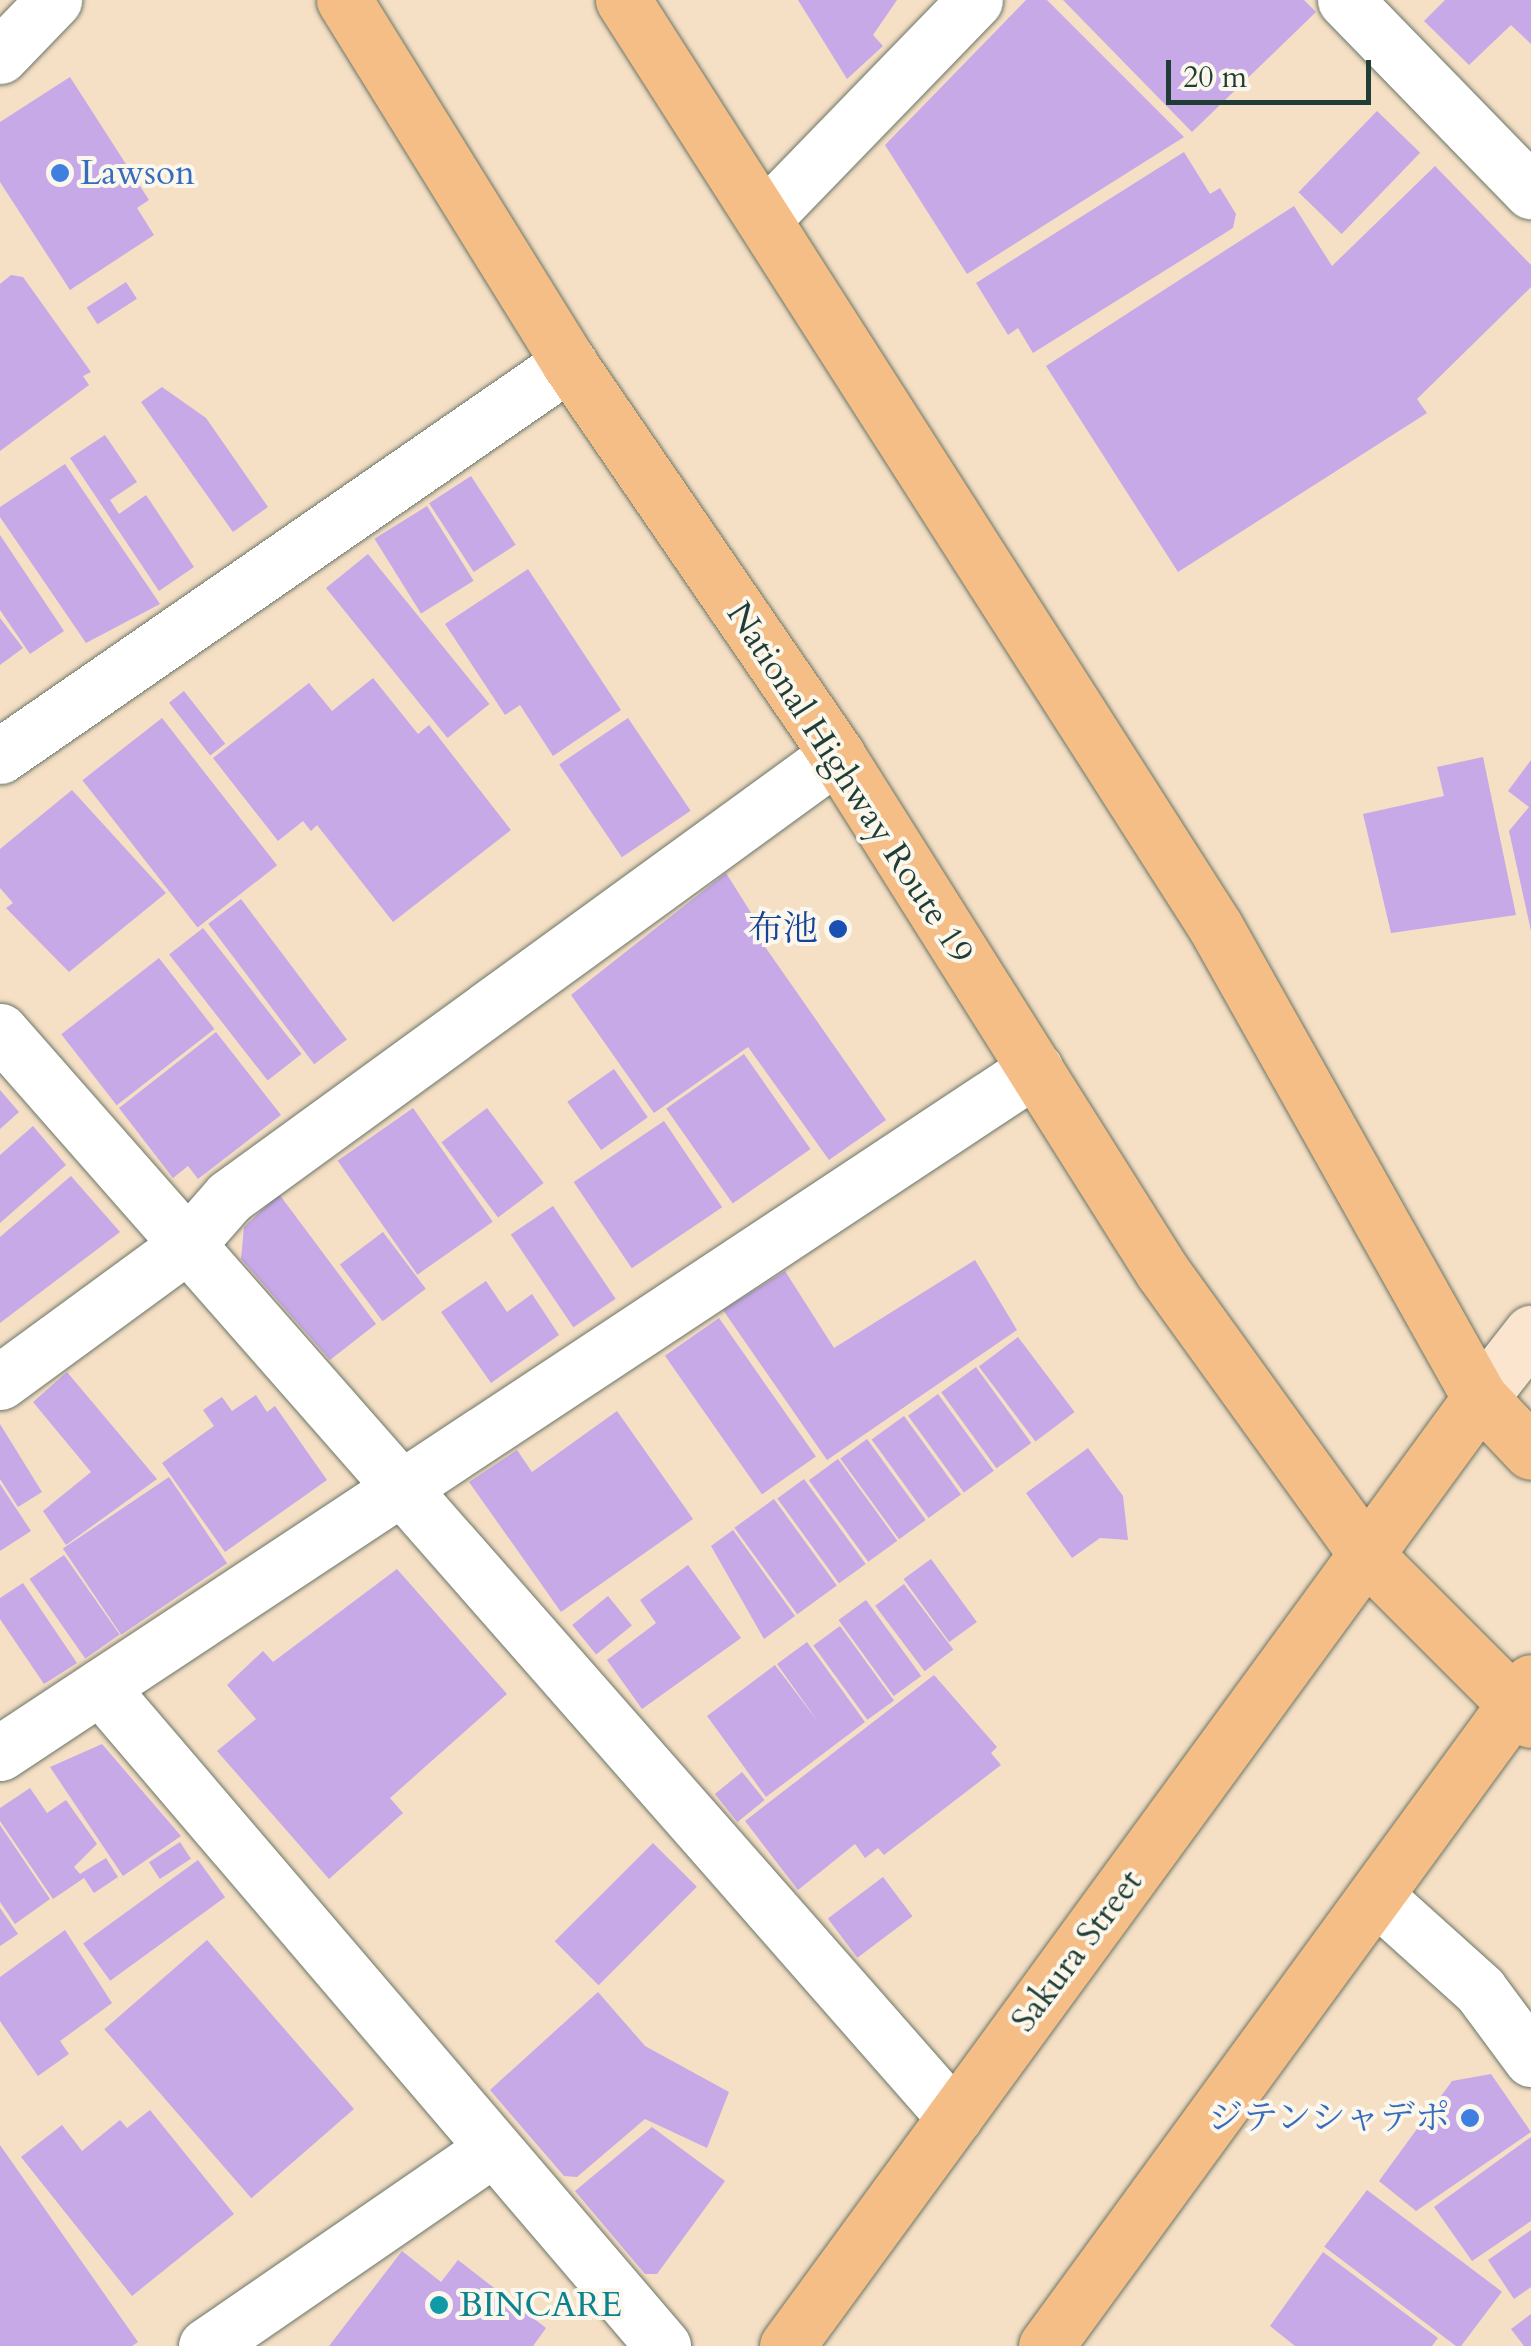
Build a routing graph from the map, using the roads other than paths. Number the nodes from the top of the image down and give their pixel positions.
1 (54, 0) edge
2 (344, 0) edge
3 (623, 0) edge
4 (974, 0) edge
5 (1345, 0) edge
6 (0, 56) edge
7 (1531, 191) edge
8 (764, 218) junction
9 (569, 363) junction
10 (837, 754) junction
11 (0, 756) edge
12 (0, 1032) edge
13 (1035, 1068) junction
14 (187, 1245) junction
15 (1531, 1332) edge
16 (0, 1382) edge
17 (1480, 1398) junction
18 (1531, 1452) edge
19 (408, 1489) junction
20 (1369, 1558) junction
21 (100, 1687) junction
22 (1526, 1703) edge
23 (0, 1753) edge
24 (1380, 1899) junction
25 (1531, 2059) edge
26 (954, 2117) junction
27 (493, 2148) junction
28 (206, 2346) edge
29 (663, 2346) edge
30 (787, 2346) edge
31 (1046, 2346) edge

1 - 6 street
2 - 9 highway, National Highway Route 19
3 - 8 highway
4 - 8 street
5 - 7 street
8 - 17 highway
9 - 10 highway, National Highway Route 19
9 - 11 street
10 - 13 highway, National Highway Route 19
10 - 14 street
12 - 14 street
13 - 19 street
13 - 20 highway, National Highway Route 19
14 - 16 street
14 - 19 street
15 - 17 street
17 - 18 highway
17 - 20 highway
19 - 21 street
19 - 26 street
20 - 22 highway, National Highway Route 19
20 - 26 highway, Sakura Street
21 - 23 street
21 - 27 street
22 - 24 highway
24 - 25 street
24 - 31 highway
26 - 30 highway, Sakura Street
27 - 28 street
27 - 29 street

